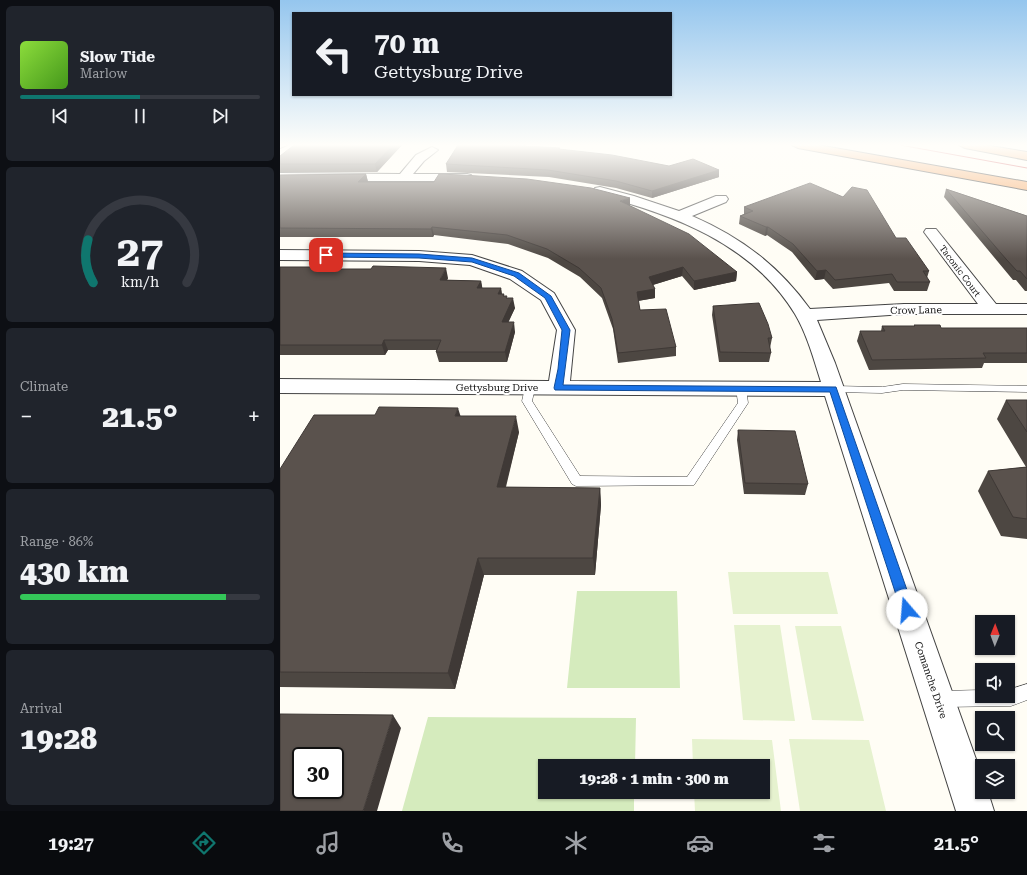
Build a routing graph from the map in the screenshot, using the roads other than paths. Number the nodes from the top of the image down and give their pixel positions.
1 (1009, 183) edge
2 (1027, 186) edge
3 (578, 187) edge
4 (721, 199) dead end
5 (681, 215) junction
6 (931, 232) dead end
7 (280, 255) edge
8 (991, 309) junction
9 (1027, 309) edge
10 (805, 315) junction
11 (280, 386) edge
12 (530, 388) junction
13 (558, 388) junction
14 (741, 388) junction
15 (833, 389) junction
16 (1027, 389) edge
17 (1027, 692) edge
18 (937, 699) junction
19 (975, 811) edge

1 - 2 highway
3 - 5 street, Comanche Drive
4 - 5 street
5 - 10 street, Comanche Drive
6 - 8 street, Taconic Court
7 - 13 street
8 - 9 street, Crow Lane
8 - 10 street, Crow Lane
10 - 15 street, Comanche Drive
11 - 12 street, Gettysburg Drive
12 - 13 street, Gettysburg Drive
12 - 14 lane
13 - 14 street, Gettysburg Drive
14 - 15 street, Gettysburg Drive
15 - 16 lane
15 - 18 street, Comanche Drive
17 - 18 lane
18 - 19 street, Comanche Drive

